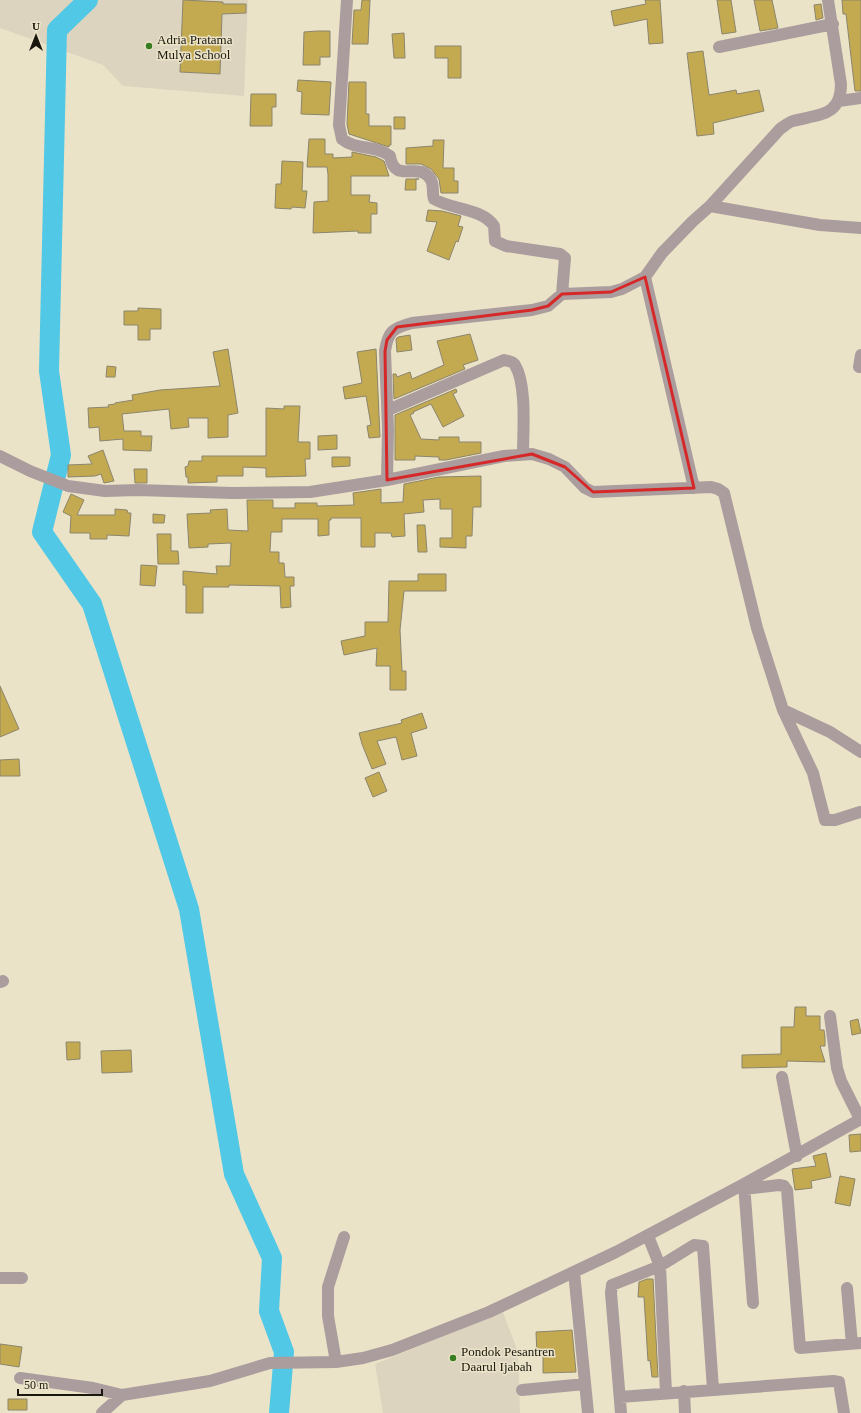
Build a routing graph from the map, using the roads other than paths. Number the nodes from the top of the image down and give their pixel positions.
1 (348, 0) edge
2 (828, 0) edge
3 (832, 24) junction
4 (719, 47) dead end
5 (861, 98) edge
6 (839, 101) junction
7 (710, 206) junction
8 (861, 228) edge
9 (645, 277) junction
10 (562, 294) junction
11 (388, 410) junction
12 (523, 454) junction
13 (0, 456) edge
14 (387, 480) junction
15 (694, 488) junction
16 (783, 710) junction
17 (861, 752) edge
18 (860, 812) dead end
19 (830, 1016) dead end
20 (782, 1077) dead end
21 (861, 1119) edge
22 (797, 1156) junction
23 (744, 1187) junction
24 (648, 1236) junction
25 (344, 1237) dead end
26 (660, 1266) junction
27 (574, 1272) junction
28 (0, 1278) edge
29 (22, 1278) dead end
30 (847, 1288) dead end
31 (753, 1303) dead end
32 (856, 1344) edge
33 (336, 1362) junction
34 (20, 1378) dead end
35 (585, 1384) junction
36 (713, 1389) junction
37 (522, 1390) dead end
38 (684, 1391) junction
39 (666, 1393) junction
40 (122, 1395) junction
41 (620, 1397) junction
42 (102, 1413) edge
43 (588, 1413) edge
44 (621, 1413) edge
45 (685, 1413) edge
46 (844, 1413) edge

1 - 10 street
2 - 3 street
3 - 4 street
3 - 6 street
5 - 6 street
6 - 7 street
7 - 8 street
7 - 9 street
9 - 10 street
9 - 15 street
10 - 11 street
11 - 12 street
11 - 14 street
12 - 14 street
12 - 15 street
13 - 14 street
15 - 16 street
16 - 17 street
16 - 18 street
19 - 21 street
20 - 22 street
21 - 22 street
22 - 23 street
23 - 24 street
23 - 31 street
23 - 32 street
24 - 26 street
24 - 27 street
25 - 33 street
26 - 36 street
26 - 39 street
26 - 41 street
27 - 33 street
27 - 35 street
28 - 29 street
30 - 32 street
33 - 40 street
34 - 40 street
35 - 37 street
35 - 43 street
36 - 38 street
36 - 46 street
38 - 39 street
38 - 45 street
39 - 41 street
40 - 42 street
41 - 44 street

